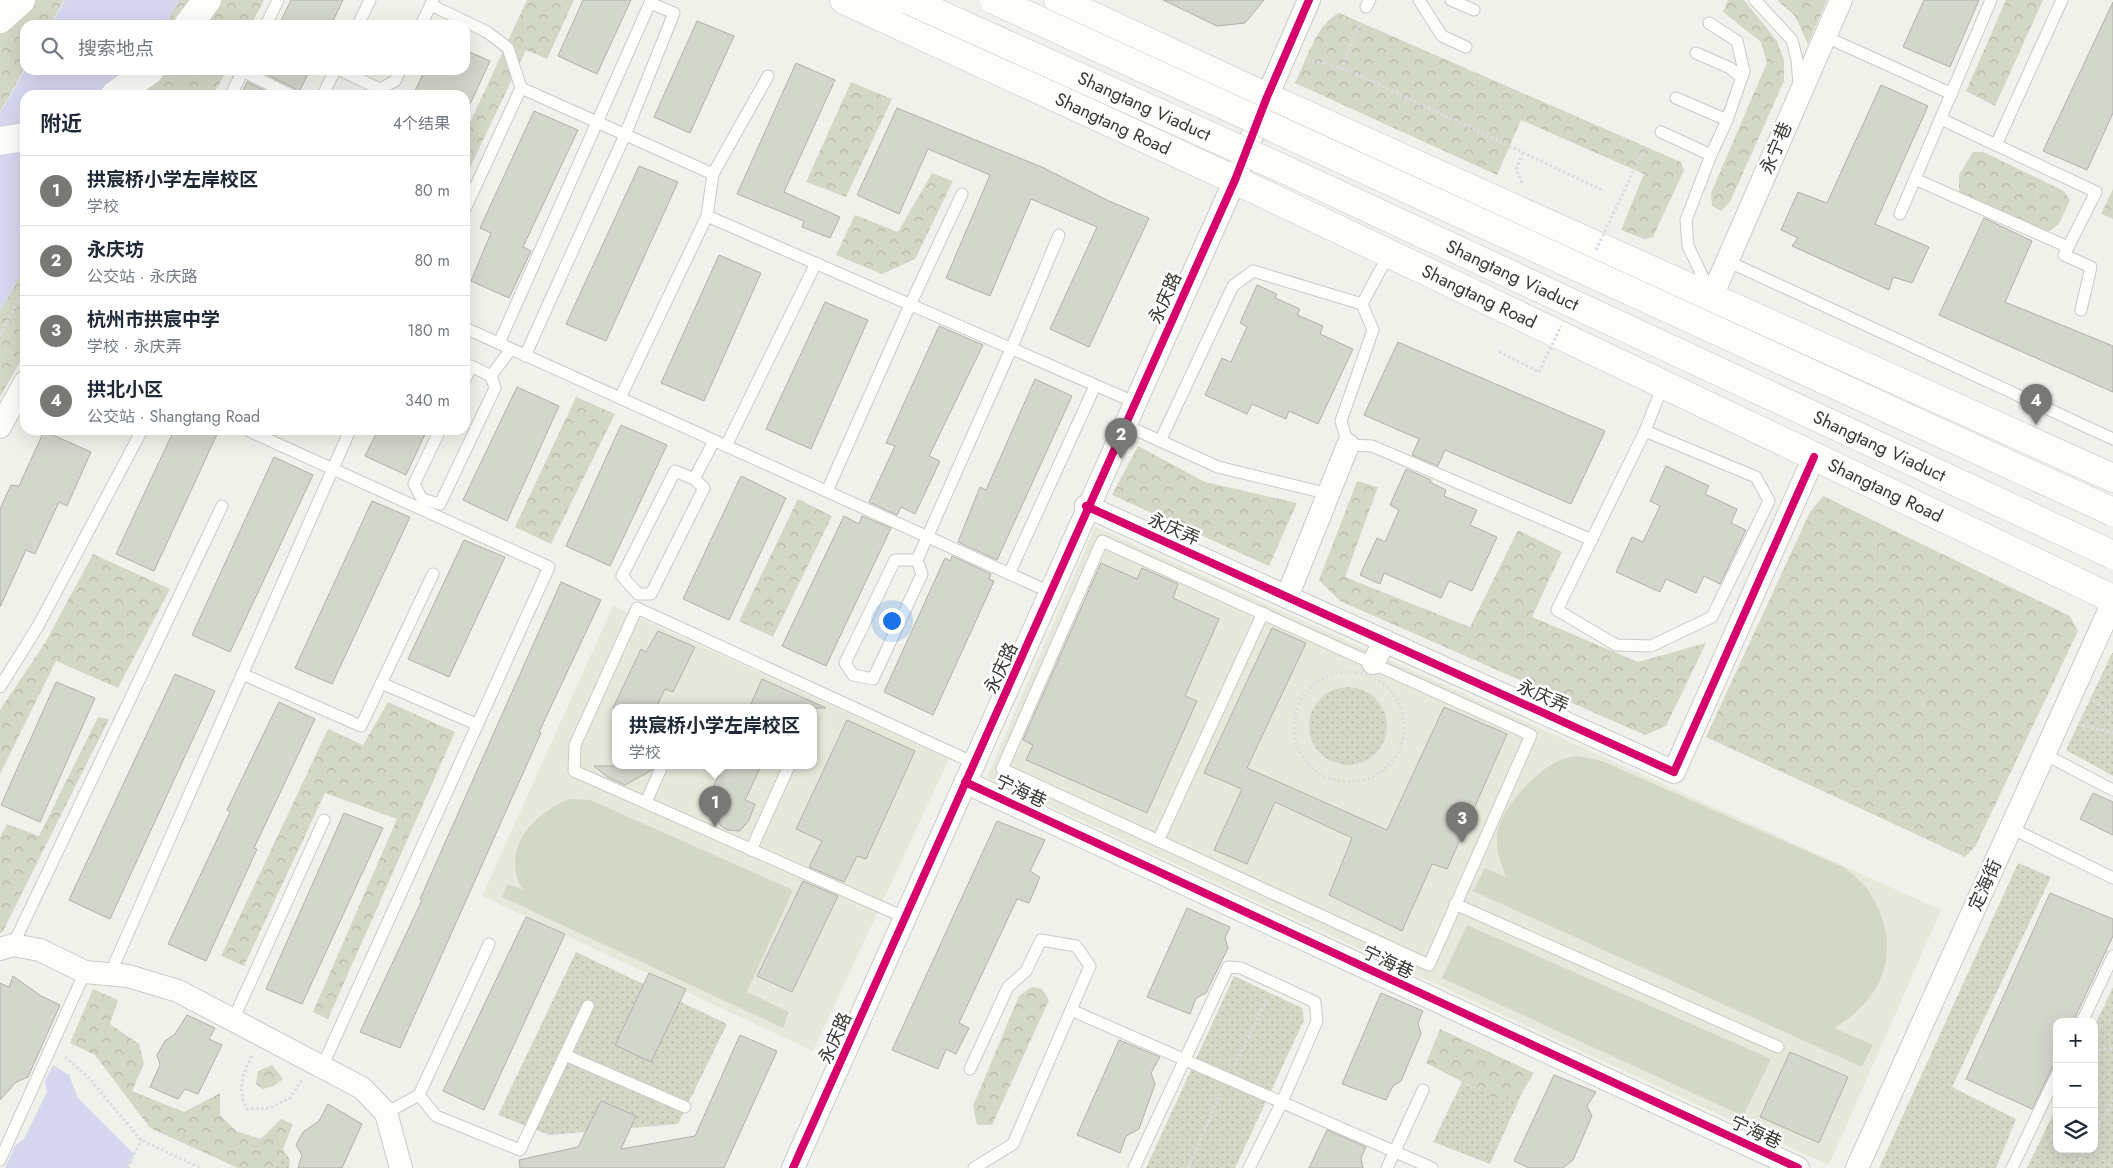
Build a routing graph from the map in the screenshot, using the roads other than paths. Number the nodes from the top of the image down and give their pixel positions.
1 (21, 0) edge
2 (207, 0) edge
3 (278, 0) edge
4 (370, 0) edge
5 (844, 0) edge
6 (862, 0) edge
7 (908, 0) edge
8 (994, 0) edge
9 (1058, 0) edge
10 (1308, 0) edge
11 (1419, 0) edge
12 (1451, 0) edge
13 (1755, 0) edge
14 (1841, 0) edge
15 (1991, 0) edge
16 (2062, 0) edge
17 (432, 2) edge
18 (1474, 10) dead end
19 (0, 19) edge
20 (192, 20) edge
21 (268, 20) edge
22 (360, 20) edge
23 (424, 20) edge
24 (465, 20) edge
25 (470, 23) edge
26 (957, 23) junction
27 (1709, 23) dead end
28 (1824, 36) junction
29 (1466, 47) dead end
30 (1696, 53) dead end
31 (143, 75) edge
32 (240, 75) edge
33 (252, 75) edge
34 (333, 75) edge
35 (351, 75) edge
36 (398, 75) edge
37 (768, 76) dead end
38 (1742, 78) junction
39 (521, 88) junction
40 (121, 90) edge
41 (233, 90) edge
42 (281, 90) edge
43 (326, 90) edge
44 (1799, 93) junction
45 (1952, 94) junction
46 (1267, 97) junction
47 (1676, 98) dead end
48 (1941, 119) junction
49 (1727, 120) junction
50 (597, 122) junction
51 (1661, 132) dead end
52 (624, 134) junction
53 (20, 138) edge
54 (0, 140) edge
55 (1996, 145) junction
56 (1711, 155) junction
57 (713, 174) junction
58 (1915, 179) junction
59 (1234, 180) junction
60 (962, 194) dead end
61 (470, 198) edge
62 (1900, 214) dead end
63 (707, 216) junction
64 (1059, 235) dead end
65 (2068, 247) junction
66 (1389, 254) junction
67 (1727, 261) junction
68 (816, 263) junction
69 (1712, 296) junction
70 (1362, 304) junction
71 (910, 305) junction
72 (2081, 310) dead end
73 (470, 330) edge
74 (499, 342) junction
75 (1011, 348) junction
76 (511, 349) junction
77 (525, 356) junction
78 (470, 370) edge
79 (491, 376) junction
80 (1662, 385) junction
81 (1095, 386) junction
82 (20, 391) edge
83 (620, 398) junction
84 (1134, 402) junction
85 (1125, 425) junction
86 (0, 426) edge
87 (1645, 431) junction
88 (139, 435) edge
89 (258, 435) edge
90 (348, 435) edge
91 (438, 435) edge
92 (2113, 439) edge
93 (714, 441) junction
94 (1160, 441) junction
95 (726, 446) junction
96 (1348, 446) junction
97 (1814, 457) junction
98 (333, 468) junction
99 (2113, 478) edge
100 (694, 479) junction
101 (827, 492) junction
102 (1329, 494) junction
103 (222, 506) dead end
104 (1087, 506) junction
105 (2113, 512) edge
106 (927, 537) junction
107 (1592, 540) junction
108 (2113, 555) edge
109 (918, 560) junction
110 (433, 574) dead end
111 (1009, 574) junction
112 (1052, 593) junction
113 (1287, 597) junction
114 (2113, 600) edge
115 (1263, 613) junction
116 (1385, 641) junction
117 (1370, 669) junction
118 (242, 674) junction
119 (381, 683) junction
120 (0, 687) edge
121 (476, 724) junction
122 (2044, 754) junction
123 (661, 769) edge
124 (788, 769) edge
125 (970, 772) junction
126 (2113, 790) edge
127 (646, 802) junction
128 (324, 820) dead end
129 (2011, 828) junction
130 (1158, 841) junction
131 (751, 850) junction
132 (2113, 878) edge
133 (1455, 904) junction
134 (906, 918) junction
135 (489, 944) dead end
136 (7, 947) edge
137 (2113, 956) edge
138 (85, 972) junction
139 (110, 974) junction
140 (588, 1006) dead end
141 (1071, 1010) junction
142 (2084, 1018) edge
143 (233, 1020) junction
144 (1778, 1047) dead end
145 (565, 1055) junction
146 (1185, 1060) junction
147 (314, 1063) junction
148 (970, 1069) dead end
149 (2053, 1082) edge
150 (1422, 1090) dead end
151 (419, 1095) junction
152 (1282, 1102) junction
153 (685, 1107) dead end
154 (386, 1113) junction
155 (1394, 1152) junction
156 (0, 1160) edge
157 (401, 1168) edge
158 (793, 1168) edge
159 (974, 1168) edge
160 (1134, 1168) edge
161 (1249, 1168) edge
162 (1387, 1168) edge
163 (1432, 1168) edge
164 (1798, 1168) edge
165 (1857, 1168) edge
166 (2012, 1168) edge

1 - 19 main road
2 - 20 main road
3 - 21 lane
4 - 22 lane
5 - 59 main road, Shangtang Road
6 - 26 main road, bridge
7 - 26 main road, Shangtang Viaduct, bridge
8 - 105 main road, Shangtang Viaduct, bridge
9 - 46 main road
10 - 46 street
11 - 29 lane
12 - 18 lane
13 - 44 lane
14 - 28 street, 永宁巷
15 - 45 lane
16 - 55 lane
17 - 23 lane
17 - 24 lane
25 - 39 lane
26 - 108 main road, Shangtang Viaduct, bridge
27 - 38 lane
28 - 44 street, 永宁巷
28 - 45 lane
30 - 38 lane
31 - 40 main road
32 - 41 lane
33 - 42 lane
34 - 43 lane
35 - 36 lane
37 - 57 lane
38 - 49 lane
39 - 50 lane
39 - 61 lane
44 - 67 street, 永宁巷
45 - 48 lane
46 - 59 street, 永庆路
46 - 69 main road
47 - 49 lane
48 - 55 lane
48 - 58 lane
49 - 56 lane
50 - 52 lane
50 - 52 lane
50 - 74 lane
51 - 56 lane
52 - 57 lane
52 - 77 lane
53 - 54 main road
55 - 65 lane
56 - 69 lane
57 - 63 lane
58 - 62 lane
58 - 65 lane
59 - 66 main road, Shangtang Road
59 - 84 street, 永庆路
60 - 71 lane
63 - 68 lane
63 - 83 lane
64 - 75 lane
65 - 72 lane
66 - 70 lane
66 - 80 main road, Shangtang Road
67 - 69 street, 永宁巷
67 - 92 lane
68 - 71 lane
68 - 95 lane
69 - 99 main road
70 - 94 lane
70 - 96 lane
71 - 75 lane
71 - 101 lane
73 - 74 lane
74 - 76 lane
75 - 81 lane
75 - 106 lane
76 - 77 lane
76 - 79 lane
77 - 83 lane
78 - 79 lane
79 - 91 lane
80 - 87 lane
80 - 97 main road, Shangtang Road
81 - 84 lane
81 - 111 lane
82 - 86 street
83 - 93 lane
84 - 85 street, 永庆路
85 - 94 lane
85 - 104 street, 永庆路
87 - 107 lane
87 - 107 lane
88 - 120 lane
89 - 98 lane
90 - 98 lane
93 - 95 lane
93 - 100 lane
94 - 102 lane
95 - 101 lane
96 - 102 street
96 - 107 lane
97 - 114 main road, Shangtang Road
97 - 116 street, 永庆弄
98 - 118 lane
98 - 121 lane
100 - 100 lane
101 - 106 lane
102 - 113 street
103 - 136 lane
104 - 112 street, 永庆路
104 - 113 street, 永庆弄
106 - 109 lane
106 - 111 lane
109 - 109 lane
110 - 119 lane
111 - 112 lane
112 - 125 street, 永庆路
113 - 116 street, 永庆弄
114 - 122 street, 定海街
115 - 117 lane
115 - 130 lane
115 - 130 lane
116 - 117 street
117 - 133 lane
118 - 119 lane
118 - 139 lane
119 - 121 lane
121 - 147 lane
122 - 126 lane
122 - 129 street, 定海街
123 - 127 lane
124 - 131 lane
125 - 127 lane
125 - 134 street, 永庆路
125 - 164 street, 宁海巷
127 - 131 lane
128 - 143 lane
129 - 132 lane
129 - 165 street, 定海街
130 - 133 lane
131 - 134 lane
133 - 144 lane
134 - 158 street, 永庆路
135 - 151 lane
136 - 138 street
137 - 142 lane
138 - 139 street
138 - 156 lane
139 - 143 street
140 - 145 lane
141 - 146 lane
141 - 148 lane
141 - 159 lane
143 - 147 street
145 - 151 lane
145 - 153 lane
146 - 152 lane
146 - 152 lane
146 - 160 lane
147 - 154 street
149 - 166 lane
150 - 155 lane
151 - 154 lane
152 - 155 lane
152 - 161 lane
154 - 157 street
155 - 162 lane
155 - 163 lane

